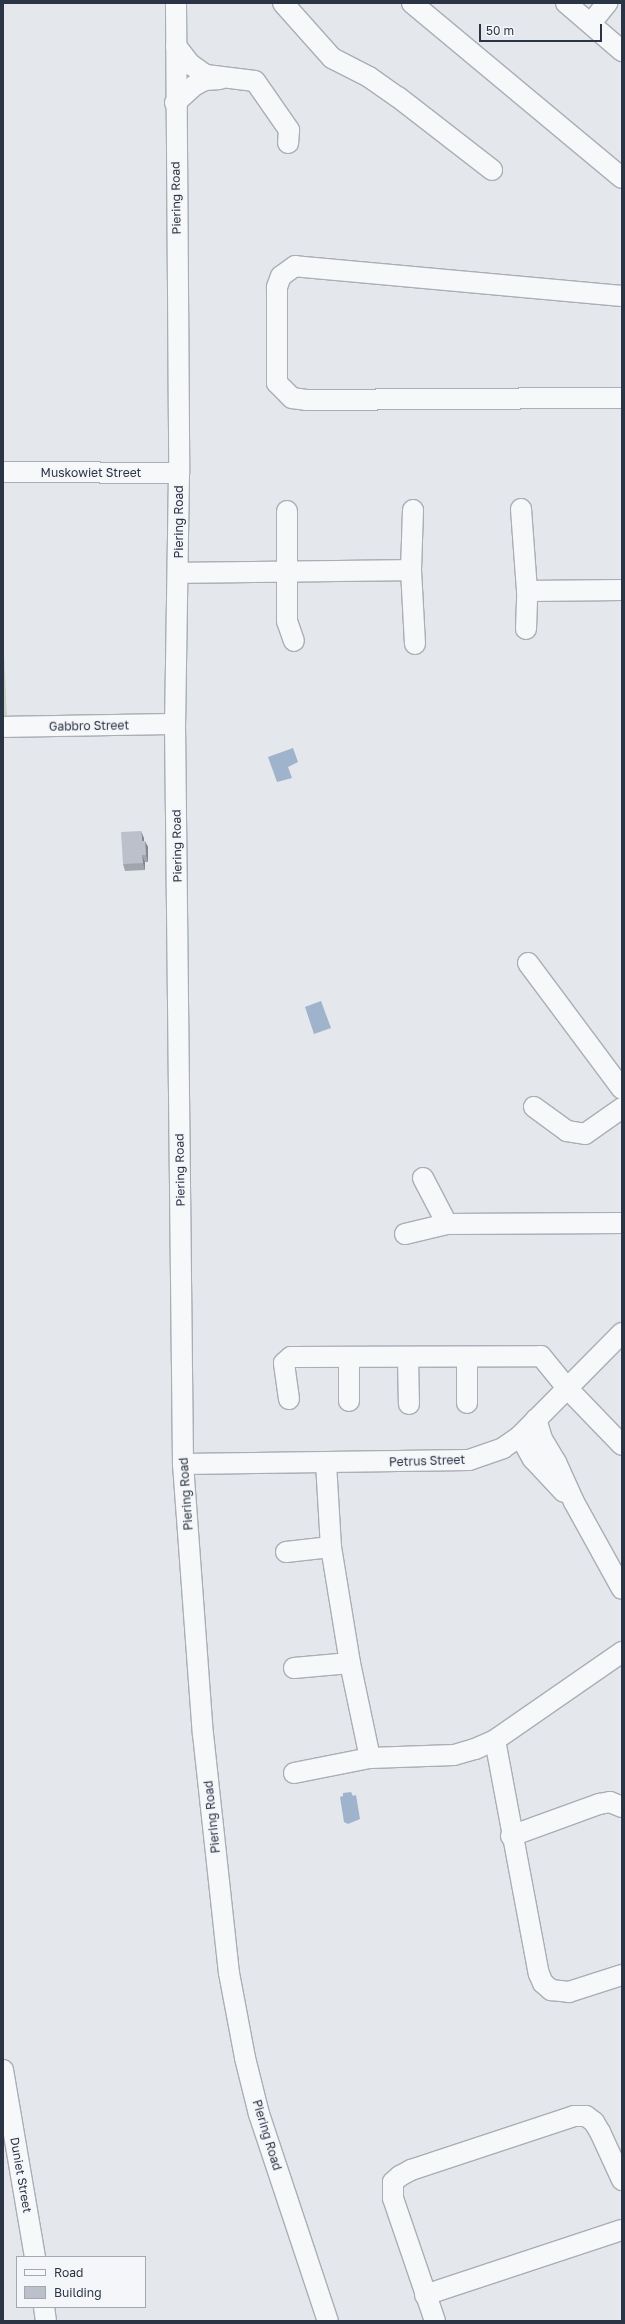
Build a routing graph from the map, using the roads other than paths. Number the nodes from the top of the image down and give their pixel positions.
1 (176, 3) edge
2 (283, 3) edge
3 (412, 3) edge
4 (566, 3) edge
5 (607, 3) edge
6 (590, 23) junction
7 (176, 46) junction
8 (621, 47) edge
9 (230, 78) junction
10 (175, 103) junction
11 (288, 143) dead end
12 (492, 170) dead end
13 (622, 178) edge
14 (622, 296) edge
15 (622, 398) edge
16 (3, 472) edge
17 (179, 473) junction
18 (521, 509) dead end
19 (413, 510) dead end
20 (287, 511) dead end
21 (286, 570) junction
22 (411, 570) junction
23 (179, 573) junction
24 (622, 590) edge
25 (527, 591) junction
26 (526, 629) dead end
27 (294, 641) dead end
28 (415, 644) dead end
29 (175, 724) junction
30 (3, 727) edge
31 (528, 963) dead end
32 (622, 1089) edge
33 (534, 1108) dead end
34 (622, 1108) edge
35 (423, 1178) dead end
36 (622, 1223) edge
37 (447, 1224) junction
38 (405, 1234) dead end
39 (622, 1333) edge
40 (467, 1357) junction
41 (349, 1358) junction
42 (408, 1358) junction
43 (567, 1388) junction
44 (289, 1400) dead end
45 (349, 1401) dead end
46 (467, 1403) dead end
47 (409, 1404) dead end
48 (536, 1419) junction
49 (520, 1436) junction
50 (622, 1445) edge
51 (326, 1463) junction
52 (183, 1464) junction
53 (574, 1502) junction
54 (331, 1547) junction
55 (286, 1552) dead end
56 (622, 1589) edge
57 (622, 1652) edge
58 (350, 1663) junction
59 (294, 1668) dead end
60 (495, 1740) junction
61 (370, 1758) junction
62 (294, 1773) dead end
63 (622, 1807) edge
64 (511, 1836) junction
65 (622, 1975) edge
66 (3, 2070) edge
67 (622, 2180) edge
68 (622, 2230) edge
69 (35, 2256) edge
70 (425, 2295) junction
71 (44, 2308) edge
72 (46, 2321) edge
73 (328, 2321) edge
74 (435, 2321) edge

1 - 7 street, Piering Road
2 - 12 street
3 - 13 street
4 - 6 street
5 - 6 street
6 - 8 street
7 - 9 street
7 - 10 street, Piering Road
9 - 10 street
9 - 11 street
10 - 17 street, Piering Road
14 - 15 street
16 - 17 street, Muskowiet Street
17 - 23 street, Piering Road
18 - 25 street
19 - 22 street
20 - 21 street
21 - 22 street
21 - 23 street
21 - 27 street
22 - 28 street
23 - 29 street, Piering Road
24 - 25 street
25 - 26 street
29 - 30 street, Gabbro Street
29 - 52 street, Piering Road
31 - 32 street
33 - 34 street
35 - 37 street
36 - 37 street
37 - 38 street
39 - 43 street, Petrus Street
40 - 42 street
40 - 43 street
40 - 46 street
41 - 42 street
41 - 44 street
41 - 45 street
42 - 47 street
43 - 48 street, Petrus Street
43 - 50 street
48 - 49 street, Petrus Street
48 - 53 street
49 - 51 street, Petrus Street
49 - 53 street
51 - 52 street, Petrus Street
51 - 54 street
52 - 73 street, Piering Road
53 - 56 street
54 - 55 street
54 - 58 street
57 - 60 street
58 - 59 street
58 - 61 street
60 - 61 street
60 - 64 street
61 - 62 street
63 - 64 street
64 - 65 street
66 - 69 street, Duniet Street
67 - 70 street
68 - 70 street
70 - 74 street
71 - 72 street

